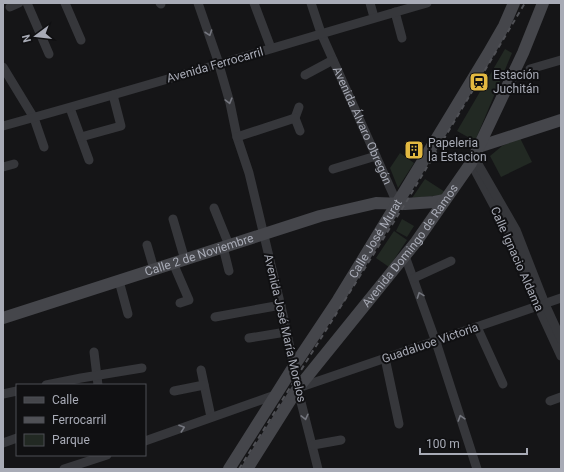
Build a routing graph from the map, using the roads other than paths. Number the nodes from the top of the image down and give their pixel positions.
1 (19, 3) edge
2 (198, 3) edge
3 (254, 3) edge
4 (311, 3) edge
5 (370, 3) edge
6 (424, 3) edge
7 (514, 3) edge
8 (543, 3) edge
9 (66, 6) edge
10 (10, 7) dead end
11 (29, 7) edge
12 (395, 12) junction
13 (374, 17) junction
14 (321, 33) junction
15 (402, 38) dead end
16 (81, 40) dead end
17 (271, 48) junction
18 (49, 54) dead end
19 (334, 60) junction
20 (561, 60) edge
21 (218, 63) junction
22 (3, 67) edge
23 (530, 69) dead end
24 (305, 75) dead end
25 (113, 95) junction
26 (299, 107) dead end
27 (70, 108) junction
28 (561, 112) edge
29 (34, 118) junction
30 (295, 118) junction
31 (561, 120) edge
32 (489, 125) junction
33 (3, 126) edge
34 (300, 131) dead end
35 (501, 136) junction
36 (80, 137) junction
37 (237, 138) junction
38 (44, 147) dead end
39 (476, 151) junction
40 (376, 156) junction
41 (89, 160) dead end
42 (14, 164) dead end
43 (3, 167) edge
44 (332, 169) dead end
45 (445, 200) junction
46 (397, 203) junction
47 (214, 208) dead end
48 (173, 219) dead end
49 (263, 234) junction
50 (147, 245) dead end
51 (226, 246) junction
52 (405, 256) junction
53 (451, 261) dead end
54 (179, 262) junction
55 (154, 269) junction
56 (229, 271) dead end
57 (414, 278) junction
58 (119, 281) junction
59 (561, 298) edge
60 (180, 303) dead end
61 (281, 305) junction
62 (542, 305) junction
63 (128, 314) dead end
64 (215, 317) dead end
65 (3, 318) edge
66 (477, 327) junction
67 (286, 332) junction
68 (249, 338) dead end
69 (561, 339) edge
70 (436, 342) junction
71 (94, 352) dead end
72 (561, 356) edge
73 (386, 358) junction
74 (294, 366) junction
75 (142, 368) dead end
76 (200, 370) dead end
77 (97, 380) edge
78 (51, 384) edge
79 (503, 384) dead end
80 (204, 385) junction
81 (298, 388) junction
82 (16, 391) edge
83 (174, 391) dead end
84 (3, 394) edge
85 (275, 395) junction
86 (561, 397) edge
87 (550, 401) dead end
88 (211, 417) junction
89 (399, 424) dead end
90 (16, 438) edge
91 (341, 440) dead end
92 (146, 441) edge
93 (3, 442) edge
94 (313, 445) junction
95 (104, 456) edge
96 (64, 469) edge
97 (229, 469) edge
98 (246, 469) edge
99 (318, 469) edge
100 (476, 469) edge

1 - 10 street
2 -> 21 street, Avenida José María Morelos
3 - 17 street
4 - 14 street, Avenida Álvaro Obregón
5 - 13 street
6 - 12 street, Avenida Ferrocarril
7 - 46 street, Calle José Murat
8 - 32 street, Avenida Domingo de Ramos
9 - 16 street
11 - 18 street
12 - 13 street, Avenida Ferrocarril
12 - 15 street
13 - 14 street, Avenida Ferrocarril
14 - 17 street, Avenida Ferrocarril
14 - 19 street, Avenida Álvaro Obregón
17 - 21 street, Avenida Ferrocarril
19 - 24 street
19 - 40 street, Avenida Álvaro Obregón
20 - 23 street
21 - 25 street, Avenida Ferrocarril
21 -> 37 street, Avenida José María Morelos
22 - 29 street
25 - 27 street, Avenida Ferrocarril
25 - 36 street
26 - 30 street
27 - 29 street, Avenida Ferrocarril
27 - 36 street
28 - 35 street
29 - 33 street, Avenida Ferrocarril
29 - 38 street
30 - 34 street
30 - 37 street
31 - 35 street
32 - 35 street
32 - 39 street, Avenida Domingo de Ramos
35 - 39 street
36 - 41 street
37 - 49 street, Avenida José María Morelos
39 - 45 street, Avenida Domingo de Ramos
39 - 62 street, Calle Ignacio Aldama
40 - 44 street
40 - 46 street, Avenida Álvaro Obregón
42 - 43 street
45 - 46 street
45 - 52 street, Avenida Domingo de Ramos
46 - 49 street, Calle 2 de Noviembre
46 - 74 street, Calle José Murat
47 - 51 street
48 - 54 street
49 - 51 street, Calle 2 de Noviembre
49 - 61 street, Avenida José María Morelos
50 - 55 street
51 - 54 street, Calle 2 de Noviembre
51 - 56 street
52 - 57 street
52 - 81 street, Avenida Domingo de Ramos
53 - 57 street
54 - 55 street, Calle 2 de Noviembre
54 - 60 street
55 - 58 street, Calle 2 de Noviembre
70 -> 57 street
58 - 63 street
58 - 65 street, Calle 2 de Noviembre
59 - 62 street, Guadaluoe Victoria
61 - 64 street
61 - 67 street, Avenida José María Morelos
62 - 66 street, Guadaluoe Victoria
62 - 69 street, Calle Ignacio Aldama
62 - 72 street, Calle Ignacio Aldama
66 - 70 street, Guadaluoe Victoria
66 - 79 street
67 - 68 street
67 - 74 street, Avenida José María Morelos
70 - 73 street, Guadaluoe Victoria
100 -> 70 street
71 - 77 street
73 - 81 street, Guadaluoe Victoria
73 - 89 street
74 - 81 street, Avenida José María Morelos
74 - 85 street, Calle José Murat
75 - 77 street
76 - 80 street
77 - 78 street
80 - 83 street
80 - 88 street
81 -> 94 street, Avenida José María Morelos
81 - 98 street, Avenida Domingo de Ramos
82 - 84 street
85 - 88 street
85 - 97 street, Calle José Murat
86 - 87 street
92 -> 88 street
90 - 93 street
91 - 94 street
94 - 99 street, Avenida José María Morelos
95 - 96 street

